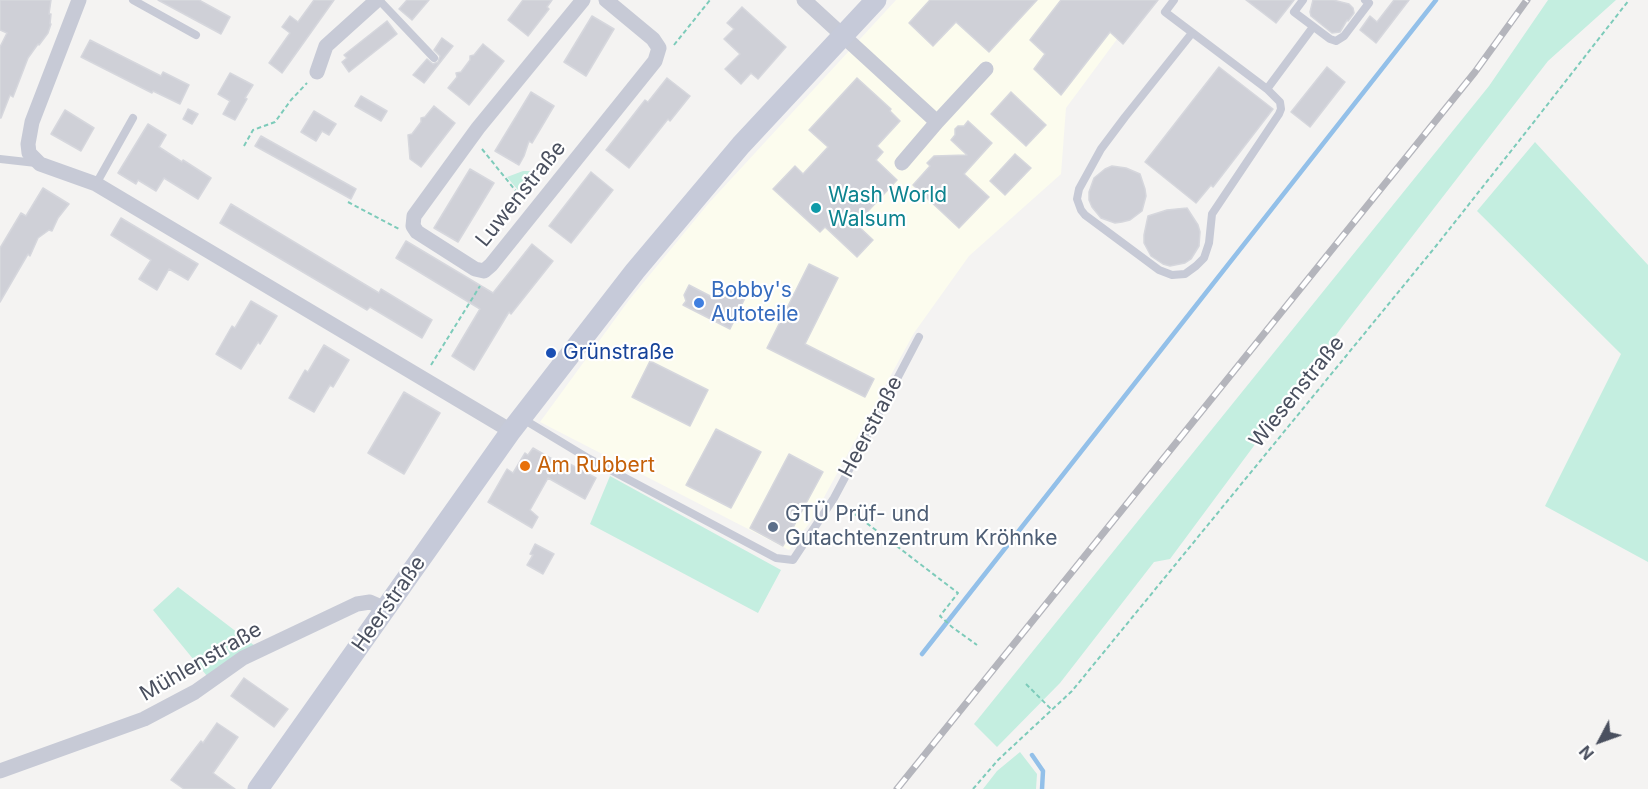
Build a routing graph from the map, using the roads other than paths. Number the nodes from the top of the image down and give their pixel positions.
1 (79, 0) edge
2 (133, 0) edge
3 (378, 0) edge
4 (583, 0) edge
5 (606, 0) edge
6 (804, 0) edge
7 (876, 0) edge
8 (1174, 0) edge
9 (1303, 0) edge
10 (1365, 0) edge
11 (1313, 27) junction
12 (1192, 33) junction
13 (196, 35) dead end
14 (843, 37) junction
15 (434, 58) dead end
16 (986, 69) dead end
17 (317, 72) road end
18 (1267, 89) junction
19 (133, 118) dead end
20 (937, 122) junction
21 (0, 159) edge
22 (36, 160) junction
23 (902, 163) dead end
24 (96, 184) junction
25 (919, 337) dead end
26 (516, 425) junction
27 (386, 609) junction
28 (0, 771) edge
29 (258, 789) edge

1 - 22 street
2 - 13 lane
3 - 15 lane
3 - 17 street
4 - 5 street, Luwenstraße
6 - 14 street
7 - 14 main road, Heerstraße
8 - 12 lane
9 - 11 lane
10 - 11 lane
11 - 18 lane
12 - 18 lane
12 - 18 lane
14 - 20 street
14 - 26 main road, Heerstraße
16 - 20 street
19 - 24 lane
20 - 23 street
21 - 22 lane
22 - 24 street
24 - 26 street
25 - 26 lane, Heerstraße
26 - 27 main road, Heerstraße
27 - 28 street, Mühlenstraße
27 - 29 main road, Heerstraße

